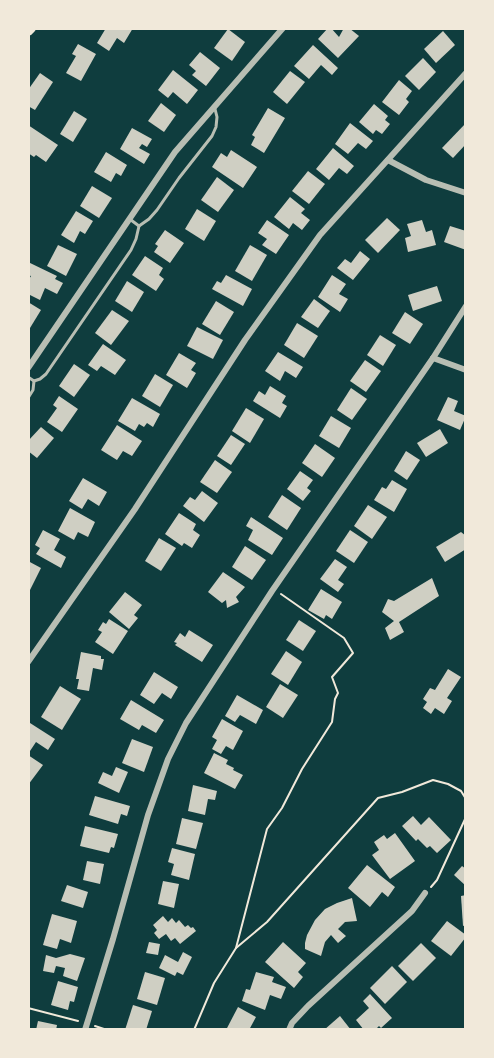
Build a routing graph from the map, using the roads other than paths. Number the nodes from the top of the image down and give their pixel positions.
1 (284, 28) edge
2 (465, 73) edge
3 (214, 107) junction
4 (388, 160) junction
5 (465, 194) edge
6 (129, 219) junction
7 (139, 226) junction
8 (465, 306) edge
9 (433, 357) junction
10 (28, 368) edge
11 (465, 370) edge
12 (28, 377) edge
13 (34, 381) junction
14 (28, 398) edge
15 (28, 662) edge
16 (425, 893) road end
17 (86, 1026) edge
18 (289, 1029) edge

1 - 3 street
2 - 4 street
3 - 6 street
3 - 7 lane
4 - 5 street
4 - 15 street
6 - 7 lane
6 - 10 street
7 - 13 lane
8 - 9 street
9 - 11 street
9 - 17 street
12 - 13 lane
13 - 14 lane
16 - 18 street

